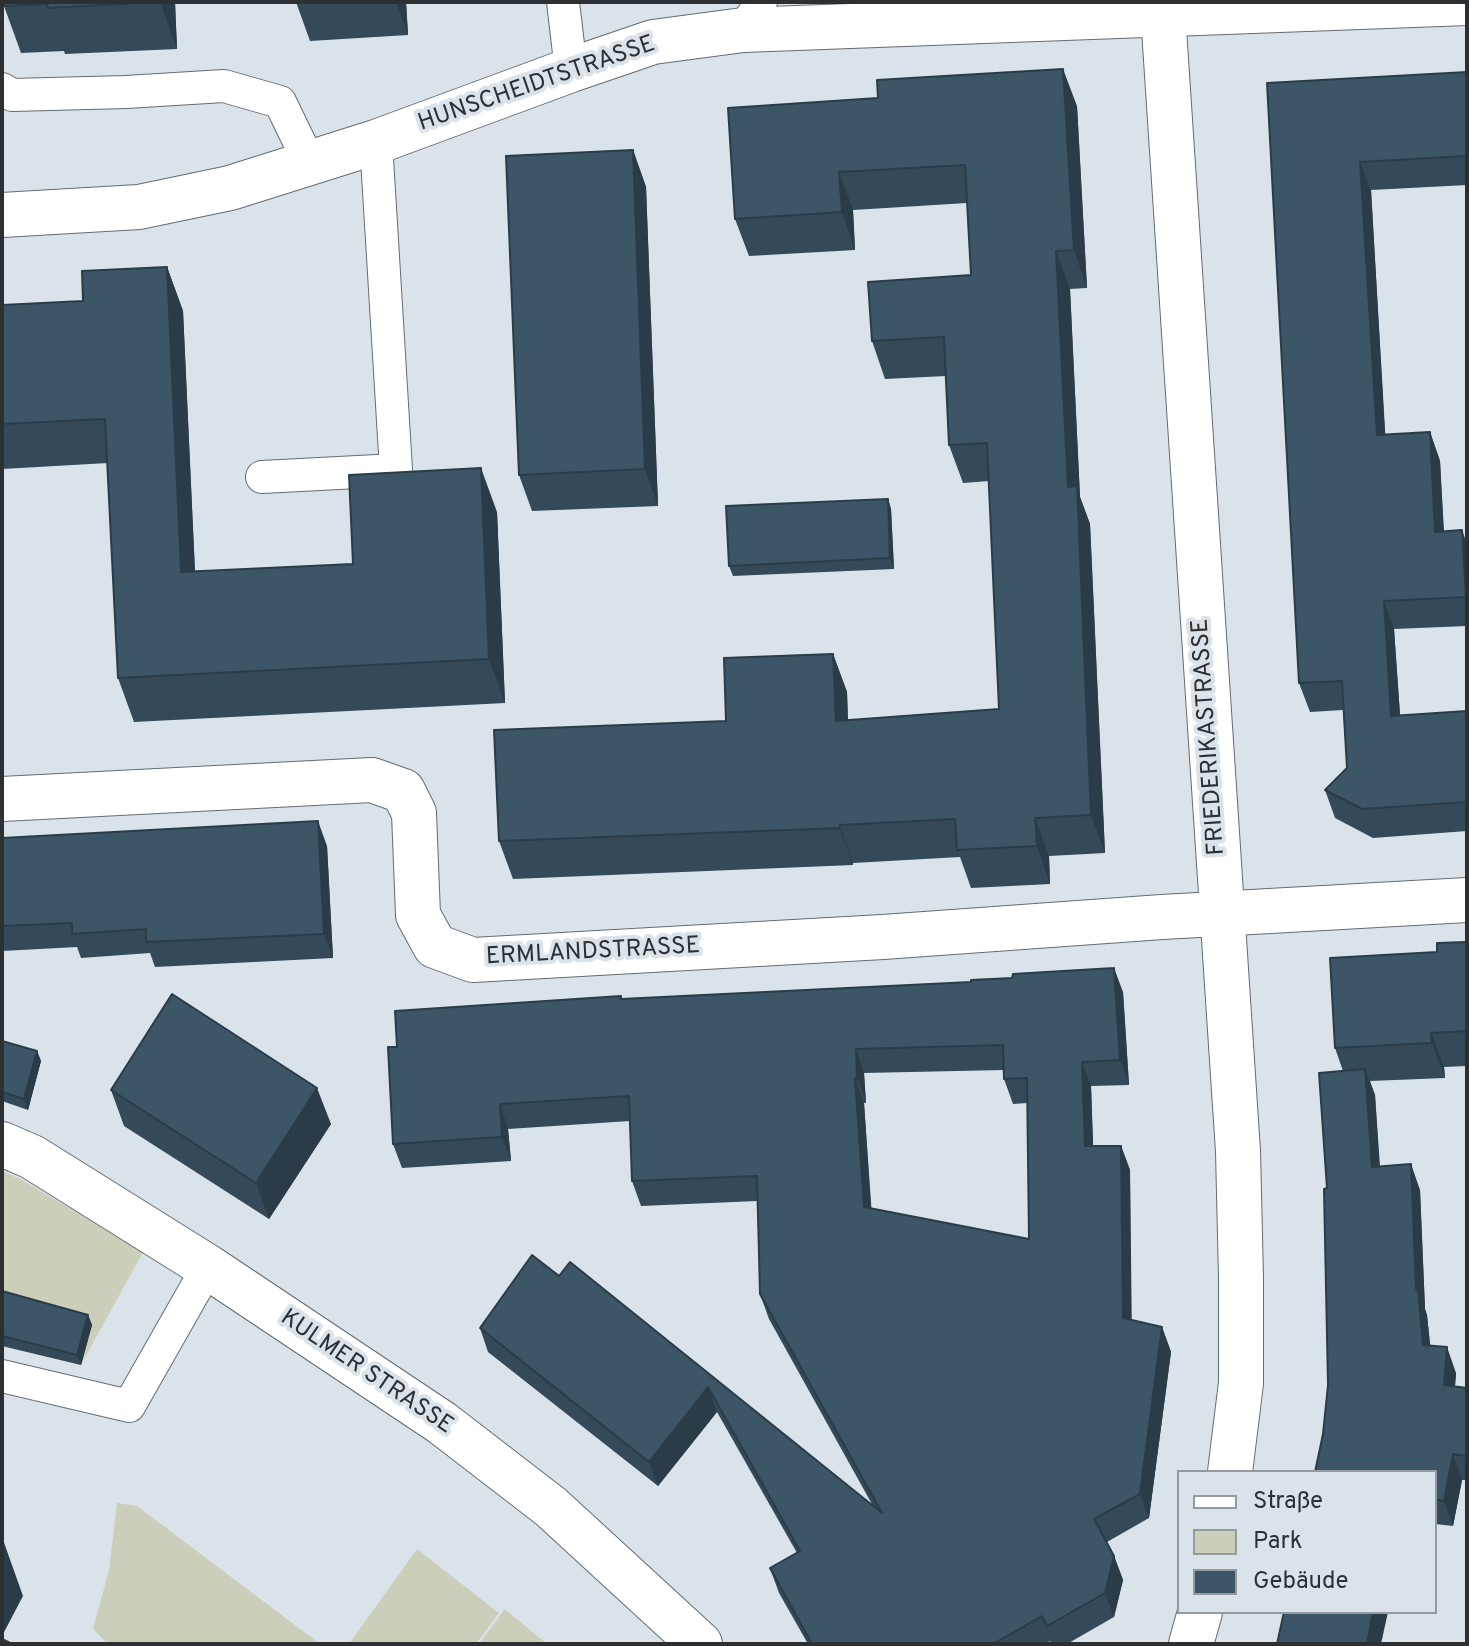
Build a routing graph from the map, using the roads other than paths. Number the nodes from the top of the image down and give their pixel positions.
1 (563, 2) edge
2 (1467, 3) edge
3 (1163, 8) edge
4 (752, 16) edge
5 (571, 70) junction
6 (2, 89) edge
7 (376, 142) junction
8 (310, 164) junction
9 (2, 215) edge
10 (262, 477) dead end
11 (2, 799) edge
12 (1467, 900) edge
13 (1221, 914) junction
14 (2, 1144) edge
15 (208, 1267) junction
16 (2, 1376) edge
17 (1230, 1470) edge
18 (1199, 1614) edge
19 (700, 1644) edge
20 (1191, 1644) edge

1 - 5 lane
2 - 3 street, HUNSCHEIDTSTRASSE
3 - 4 street, HUNSCHEIDTSTRASSE
3 - 13 street, FRIEDERIKASTRASSE
4 - 5 street, HUNSCHEIDTSTRASSE
5 - 7 street, HUNSCHEIDTSTRASSE
6 - 8 lane
7 - 8 street, HUNSCHEIDTSTRASSE
7 - 10 lane
8 - 9 street, HUNSCHEIDTSTRASSE
11 - 13 street, ERMLANDSTRASSE
12 - 13 street, ERMLANDSTRASSE
13 - 17 street, FRIEDERIKASTRASSE
14 - 15 street, KULMER STRASSE
15 - 16 lane
15 - 19 street, KULMER STRASSE
18 - 20 street

